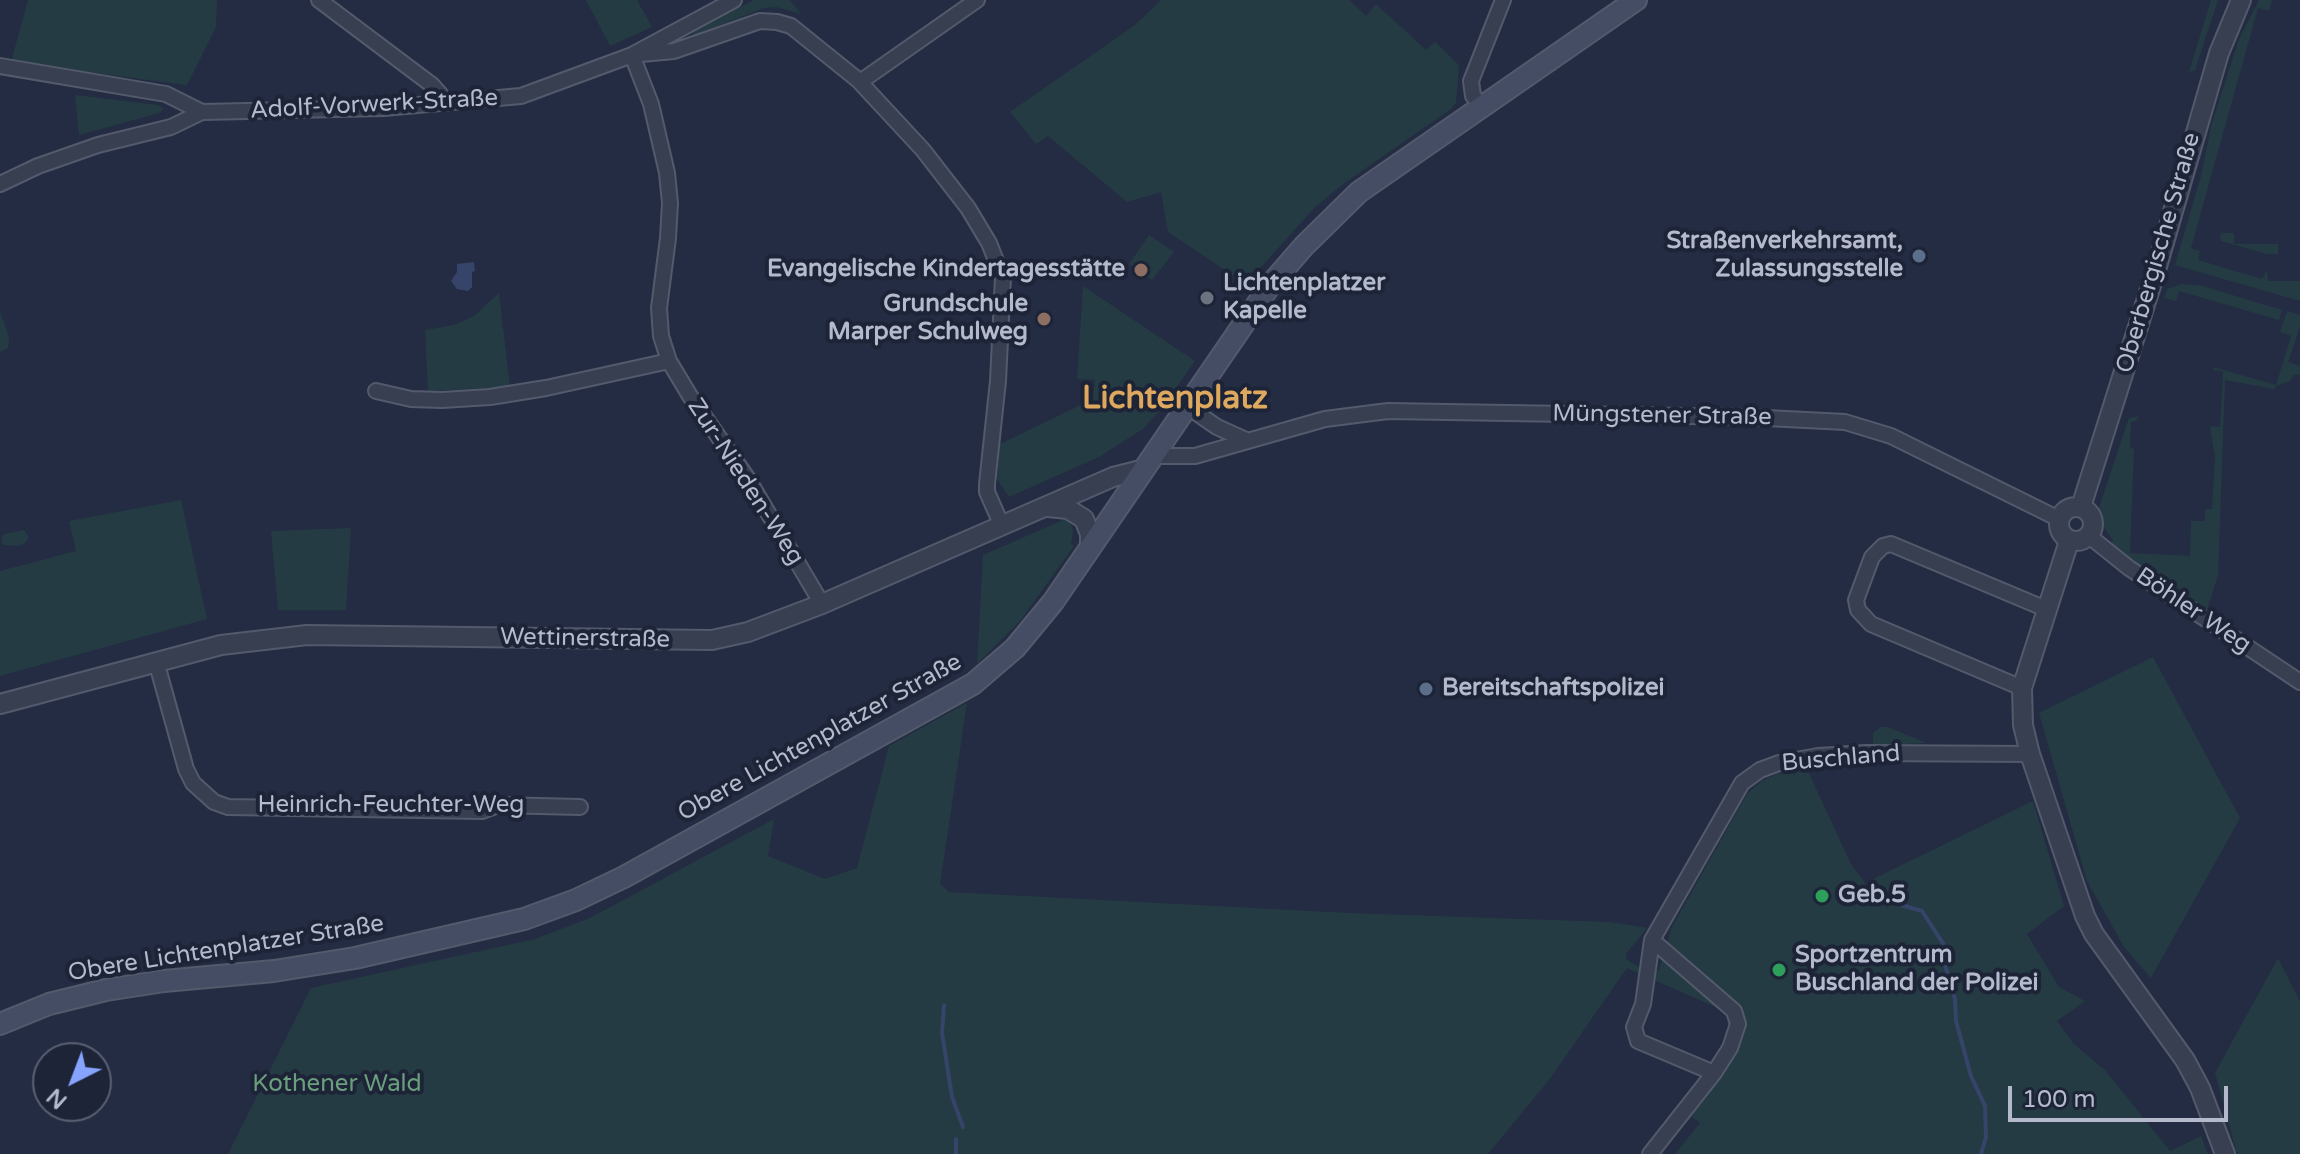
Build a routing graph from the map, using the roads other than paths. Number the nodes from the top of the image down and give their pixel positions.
1 (319, 0) edge
2 (734, 0) edge
3 (977, 0) edge
4 (1503, 0) edge
5 (1636, 0) edge
6 (2241, 0) edge
7 (632, 55) junction
8 (0, 66) edge
9 (860, 82) junction
10 (442, 103) junction
11 (1481, 105) junction
12 (202, 112) junction
13 (0, 184) edge
14 (669, 361) junction
15 (376, 391) dead end
16 (1188, 407) junction
17 (1248, 441) junction
18 (1149, 463) junction
19 (1045, 507) junction
20 (2081, 507) junction
21 (2059, 519) junction
22 (1002, 526) junction
23 (2089, 536) junction
24 (2069, 541) junction
25 (1090, 548) junction
26 (822, 604) junction
27 (2046, 609) junction
28 (156, 661) junction
29 (2300, 682) edge
30 (2022, 688) junction
31 (0, 704) edge
32 (2030, 754) junction
33 (580, 807) dead end
34 (1652, 940) junction
35 (0, 1024) edge
36 (1714, 1073) junction
37 (1650, 1154) edge
38 (2225, 1154) edge

1 - 10 street
2 - 7 street, Adolf-Vorwerk-Straße
3 - 9 street
4 - 11 street
5 - 11 main road, Obere Lichtenplatzer Straße
6 - 20 street, Oberbergische Straße
7 - 9 street
7 - 10 street, Adolf-Vorwerk-Straße
7 - 14 street, Zur-Nieden-Weg
8 - 12 street, Adolf-Vorwerk-Straße
9 - 22 street
10 - 12 street, Adolf-Vorwerk-Straße
11 - 16 main road, Obere Lichtenplatzer Straße
12 - 13 street
14 - 15 street
14 - 26 street, Zur-Nieden-Weg
16 - 17 street
16 - 18 main road, Obere Lichtenplatzer Straße
17 - 18 street, Müngstener Straße
17 - 21 street, Müngstener Straße
18 - 19 street, Wettinerstraße
18 - 25 main road, Obere Lichtenplatzer Straße
19 - 22 street, Wettinerstraße
19 - 25 street
20 - 21 street
20 - 23 street
21 - 24 street
22 - 26 street, Wettinerstraße
23 - 24 street
23 - 29 street, Böhler Weg
24 - 27 street
25 - 35 main road, Obere Lichtenplatzer Straße
26 - 28 street, Wettinerstraße
27 - 30 street
27 - 30 street
28 - 31 street, Wettinerstraße
28 - 33 street, Heinrich-Feuchter-Weg
30 - 32 street
32 - 34 street, Buschland
32 - 38 street
34 - 36 street
34 - 36 street, Buschland
36 - 37 street

